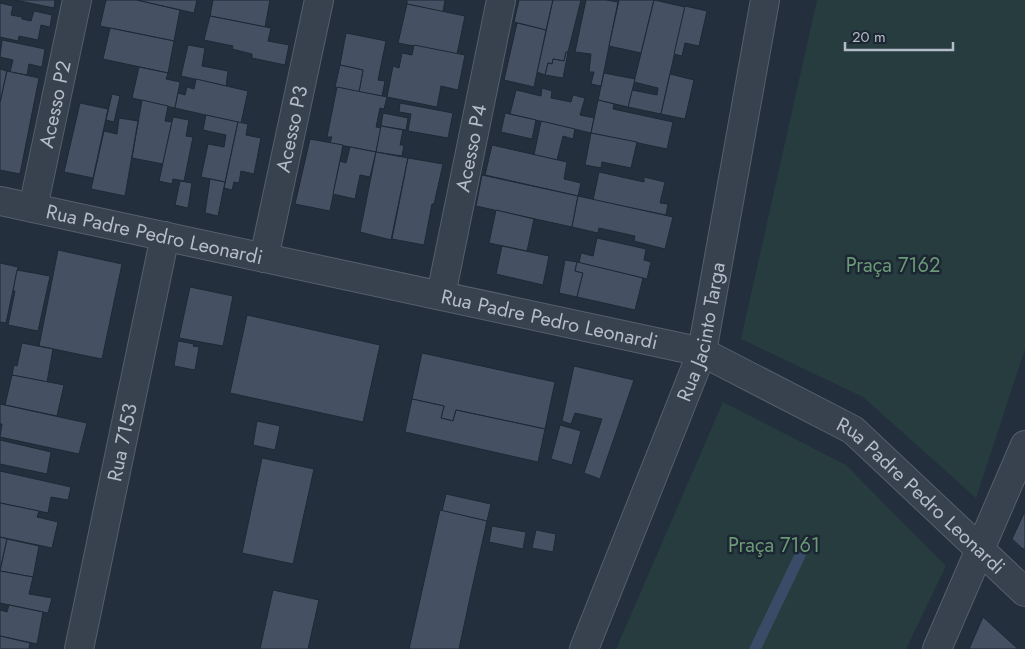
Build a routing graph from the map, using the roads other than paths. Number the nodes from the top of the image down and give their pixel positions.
1 (77, 0) edge
2 (319, 0) edge
3 (501, 0) edge
4 (765, 0) edge
5 (0, 201) edge
6 (33, 208) junction
7 (165, 236) junction
8 (264, 258) junction
9 (441, 295) junction
10 (702, 352) junction
11 (1025, 445) edge
12 (981, 550) junction
13 (1025, 592) edge
14 (79, 649) edge
15 (584, 649) edge
16 (937, 649) edge

1 - 6 street, Acesso P2
2 - 8 street, Acesso P3
3 - 9 street, Acesso P4
4 - 10 street, Rua Jacinto Targa
5 - 6 street, Rua Padre Pedro Leonardi
6 - 7 street, Rua Padre Pedro Leonardi
7 - 8 street, Rua Padre Pedro Leonardi
7 - 14 street, Rua 7153
8 - 9 street, Rua Padre Pedro Leonardi
9 - 10 street, Rua Padre Pedro Leonardi
10 - 12 street, Rua Padre Pedro Leonardi
10 - 15 street, Rua Jacinto Targa
11 - 12 street
12 - 13 street, Rua Padre Pedro Leonardi
12 - 16 street

